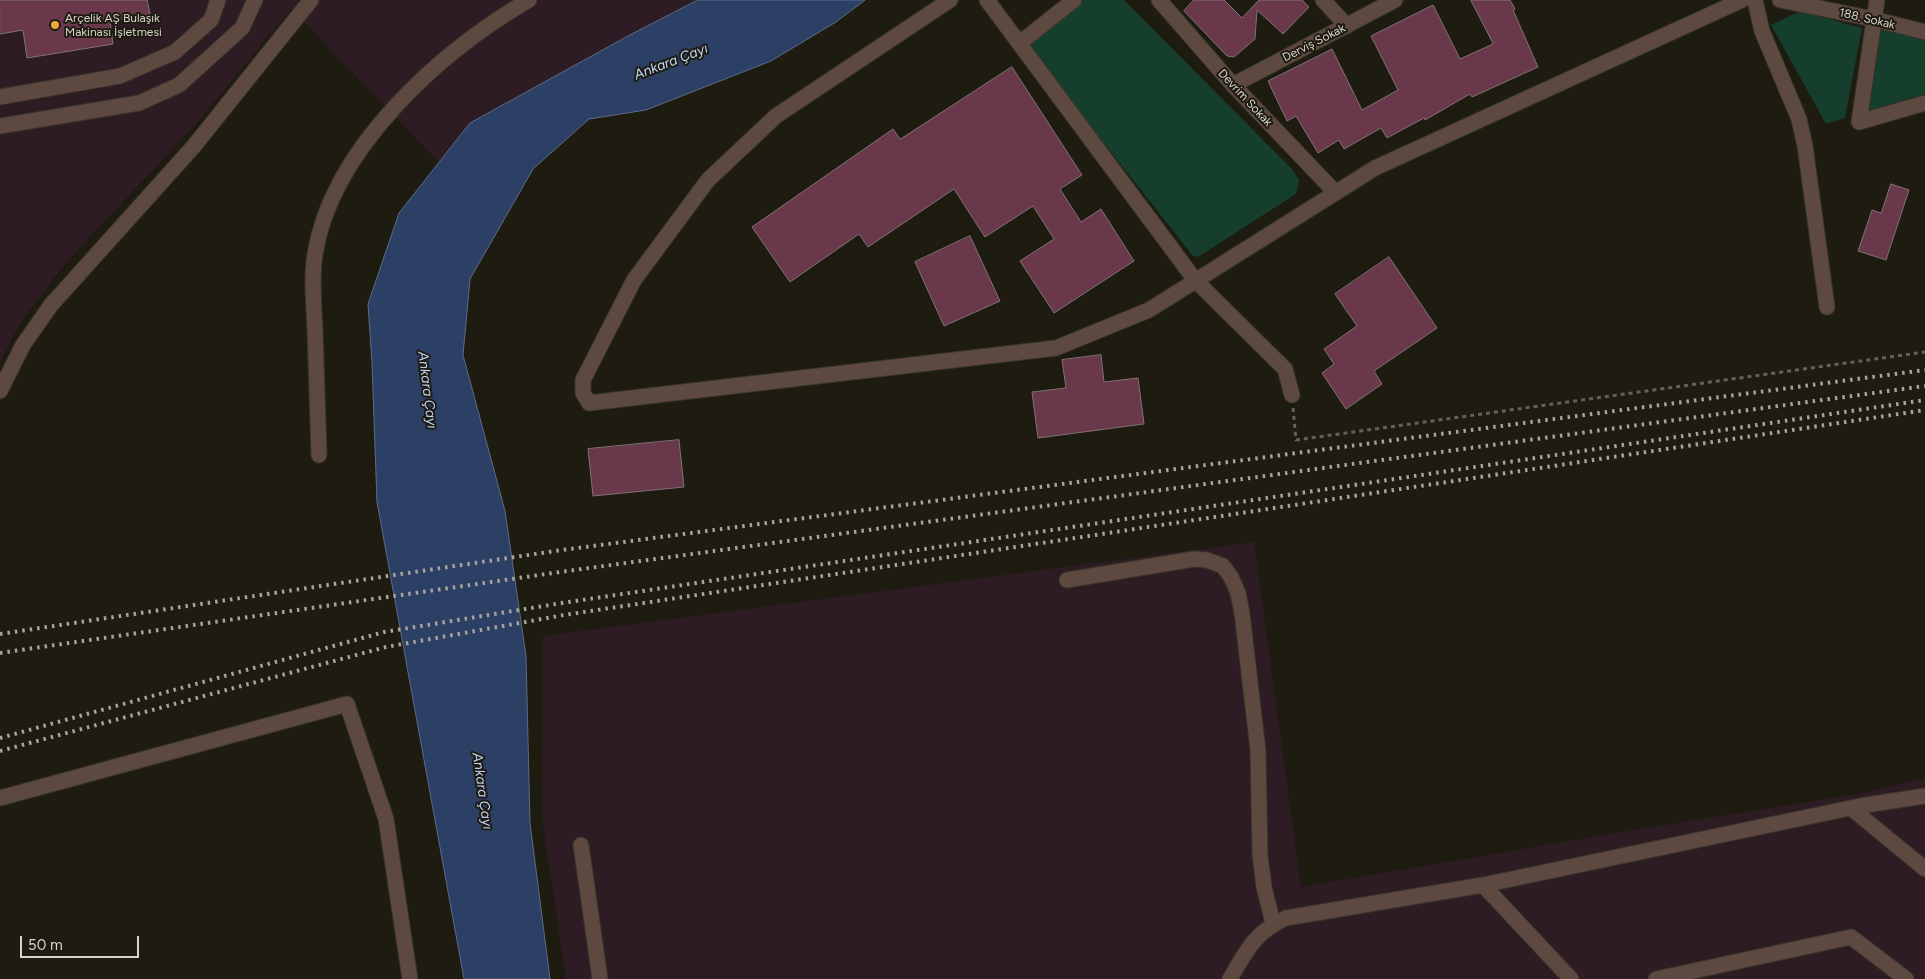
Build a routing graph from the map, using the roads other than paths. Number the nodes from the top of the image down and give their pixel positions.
1 (218, 0) edge
2 (254, 0) edge
3 (311, 0) edge
4 (529, 0) edge
5 (950, 0) edge
6 (988, 0) edge
7 (1074, 0) edge
8 (1159, 0) edge
9 (1323, 0) edge
10 (1395, 0) edge
11 (1742, 0) edge
12 (1755, 0) edge
13 (1780, 0) edge
14 (1877, 0) edge
15 (1873, 19) junction
16 (1347, 26) junction
17 (1925, 32) edge
18 (1020, 44) junction
19 (1233, 86) junction
20 (0, 98) edge
21 (1925, 103) edge
22 (0, 126) edge
23 (1335, 192) junction
24 (1195, 280) junction
25 (1827, 307) dead end
26 (0, 391) edge
27 (1292, 395) road end
28 (319, 455) dead end
29 (1067, 580) dead end
30 (1925, 796) edge
31 (0, 798) edge
32 (1851, 808) junction
33 (581, 845) dead end
34 (1925, 869) edge
35 (1483, 885) junction
36 (1274, 923) junction
37 (410, 979) edge
38 (600, 979) edge
39 (1230, 979) edge
40 (1572, 979) edge
41 (1656, 979) edge
42 (1906, 979) edge

1 - 20 street
2 - 22 street
3 - 26 street
4 - 28 street
5 - 24 street
6 - 18 street
7 - 18 street
8 - 19 street, Devrim Sokak
9 - 16 street
10 - 16 street, Derviş Sokak
11 - 23 street
12 - 25 street
13 - 15 street, 188. Sokak
14 - 15 street
15 - 17 street, 188. Sokak
15 - 21 street
16 - 19 street, Derviş Sokak
18 - 24 street
19 - 23 street, Devrim Sokak
23 - 24 street
24 - 27 street
29 - 36 street
30 - 32 street
31 - 37 street
32 - 34 street
32 - 35 street
33 - 38 street
35 - 36 street
35 - 40 street
36 - 39 street
41 - 42 street

